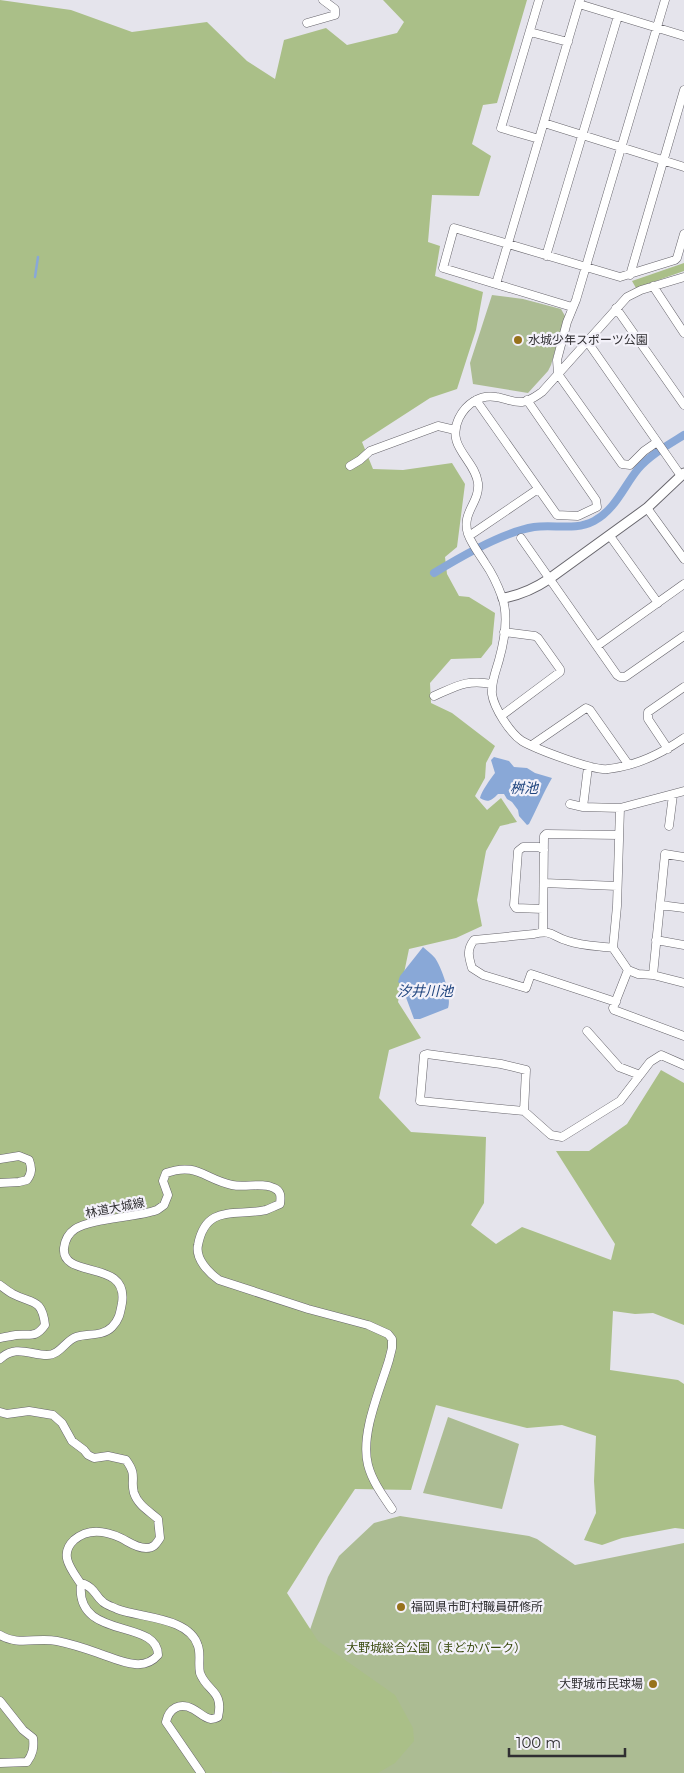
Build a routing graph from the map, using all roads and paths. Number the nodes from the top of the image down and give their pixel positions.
1 (323, 0) edge
2 (540, 0) edge
3 (665, 0) edge
4 (579, 2) edge
5 (618, 16) junction
6 (307, 23) dead end
7 (656, 28) junction
8 (530, 32) junction
9 (684, 36) edge
10 (568, 42) junction
11 (684, 90) edge
12 (544, 123) junction
13 (582, 135) junction
14 (539, 139) junction
15 (621, 147) junction
16 (663, 160) junction
17 (684, 167) edge
18 (684, 234) edge
19 (508, 244) junction
20 (546, 256) junction
21 (586, 267) junction
22 (630, 275) junction
23 (684, 277) edge
24 (496, 284) junction
25 (653, 286) junction
26 (572, 307) junction
27 (616, 308) junction
28 (684, 332) edge
29 (587, 341) junction
30 (558, 374) junction
31 (476, 400) junction
32 (527, 400) junction
33 (684, 405) edge
34 (455, 430) junction
35 (657, 442) junction
36 (350, 466) dead end
37 (682, 474) edge
38 (538, 489) junction
39 (647, 508) junction
40 (469, 536) junction
41 (610, 536) junction
42 (521, 538) dead end
43 (684, 559) edge
44 (548, 579) junction
45 (684, 584) edge
46 (503, 598) junction
47 (658, 603) junction
48 (504, 632) junction
49 (684, 636) edge
50 (597, 646) junction
51 (492, 684) junction
52 (684, 687) edge
53 (434, 696) dead end
54 (501, 716) junction
55 (684, 738) edge
56 (532, 745) junction
57 (668, 749) junction
58 (628, 764) junction
59 (588, 768) junction
60 (684, 791) edge
61 (673, 795) junction
62 (570, 804) dead end
63 (584, 807) junction
64 (620, 808) junction
65 (669, 826) dead end
66 (619, 834) junction
67 (544, 850) junction
68 (684, 857) edge
69 (544, 883) junction
70 (617, 886) junction
71 (660, 904) junction
72 (684, 908) edge
73 (543, 909) junction
74 (543, 932) junction
75 (656, 940) junction
76 (684, 945) edge
77 (613, 948) junction
78 (628, 970) junction
79 (652, 975) junction
80 (684, 983) edge
81 (616, 1002) junction
82 (587, 1031) dead end
83 (684, 1036) edge
84 (684, 1065) edge
85 (640, 1075) junction
86 (524, 1111) junction
87 (0, 1159) edge
88 (0, 1183) edge
89 (0, 1285) edge
90 (0, 1338) edge
91 (0, 1359) edge
92 (0, 1412) edge
93 (392, 1510) dead end
94 (81, 1584) junction
95 (0, 1635) edge
96 (0, 1701) edge
97 (0, 1763) edge
98 (201, 1773) edge

1 - 6 street
2 - 8 street
3 - 7 street
4 - 5 street
4 - 10 street
5 - 7 street
5 - 13 street
7 - 9 street
7 - 15 street
8 - 10 street
8 - 14 street
10 - 12 street
11 - 16 street
12 - 13 street
12 - 14 street
13 - 15 street
13 - 20 street
14 - 19 street
15 - 16 street
15 - 21 street
16 - 17 street
16 - 22 street
18 - 22 street
19 - 20 street
19 - 24 street
19 - 24 street
20 - 21 street
21 - 22 street
21 - 26 street
23 - 25 street
24 - 26 street
25 - 27 street
25 - 28 street
26 - 30 street
27 - 29 street
27 - 33 street
29 - 30 street
29 - 35 street
30 - 32 street
30 - 35 street
31 - 32 street
31 - 34 street
31 - 38 street
32 - 38 street
34 - 36 street
34 - 40 street
35 - 37 street
37 - 39 street
38 - 40 street
39 - 41 street
39 - 43 street
40 - 46 street
41 - 44 street
41 - 47 street
42 - 44 street
44 - 46 street
44 - 50 street
45 - 47 street
46 - 48 street
47 - 50 street
48 - 51 street
48 - 54 street
49 - 50 street
51 - 53 street
51 - 54 street
52 - 57 street
54 - 56 street
55 - 57 street
56 - 58 street
56 - 59 street
57 - 58 street
58 - 59 street
59 - 63 street
60 - 61 street
61 - 64 street
61 - 65 street
62 - 63 street
63 - 64 street
64 - 66 street
66 - 67 street
66 - 70 street
67 - 69 street
67 - 73 street
68 - 71 street
69 - 70 street
69 - 73 street
70 - 77 street
71 - 72 street
71 - 75 street
73 - 74 street
74 - 77 street
74 - 81 street
75 - 76 street
75 - 79 street
77 - 78 street
78 - 79 street
78 - 81 street
79 - 80 street
81 - 83 street
82 - 85 street
84 - 85 street
85 - 86 street
86 - 86 street
87 - 88 street
89 - 90 street
91 - 93 street, 林道大城線
92 - 94 street
94 - 95 street
94 - 98 street
96 - 97 street

